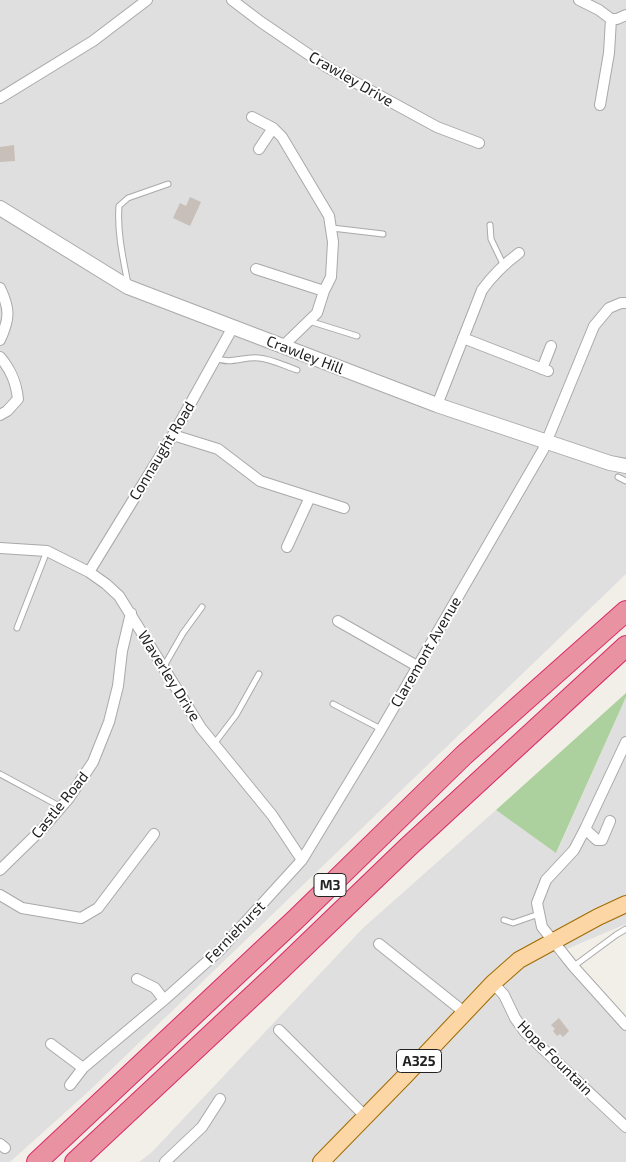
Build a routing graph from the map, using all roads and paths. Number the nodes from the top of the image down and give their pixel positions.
1 (148, 0) edge
2 (232, 0) edge
3 (579, 0) edge
4 (626, 15) edge
5 (611, 19) junction
6 (0, 98) edge
7 (600, 105) dead end
8 (252, 117) dead end
9 (273, 128) junction
10 (479, 143) dead end
11 (259, 149) dead end
12 (168, 184) dead end
13 (0, 208) edge
14 (490, 225) dead end
15 (332, 228) junction
16 (383, 234) dead end
17 (519, 253) dead end
18 (503, 264) junction
19 (256, 269) dead end
20 (128, 287) junction
21 (0, 288) edge
22 (324, 290) junction
23 (626, 302) edge
24 (309, 321) junction
25 (233, 327) junction
26 (358, 336) dead end
27 (463, 338) junction
28 (0, 340) edge
29 (283, 346) junction
30 (551, 346) dead end
31 (0, 357) edge
32 (216, 358) junction
33 (297, 370) dead end
34 (437, 406) junction
35 (0, 415) edge
36 (172, 435) junction
37 (546, 441) junction
38 (622, 472) edge
39 (626, 481) edge
40 (310, 497) junction
41 (344, 508) dead end
42 (287, 547) dead end
43 (0, 548) edge
44 (47, 551) junction
45 (89, 572) junction
46 (202, 607) dead end
47 (626, 611) edge
48 (131, 612) junction
49 (338, 621) dead end
50 (17, 628) dead end
51 (626, 646) edge
52 (418, 666) junction
53 (163, 668) junction
54 (259, 674) dead end
55 (333, 704) dead end
56 (381, 730) junction
57 (626, 742) edge
58 (214, 744) junction
59 (0, 774) edge
60 (61, 807) junction
61 (610, 821) dead end
62 (586, 829) junction
63 (154, 834) dead end
64 (302, 860) junction
65 (0, 870) edge
66 (0, 895) edge
67 (626, 904) edge
68 (539, 914) junction
69 (504, 920) dead end
70 (626, 929) edge
71 (554, 940) junction
72 (379, 944) dead end
73 (573, 966) junction
74 (137, 979) dead end
75 (493, 983) junction
76 (164, 1000) junction
77 (464, 1012) junction
78 (626, 1025) edge
79 (279, 1030) dead end
80 (50, 1044) dead end
81 (83, 1068) junction
82 (70, 1085) dead end
83 (220, 1100) dead end
84 (365, 1116) junction
85 (626, 1127) edge
86 (37, 1162) edge
87 (75, 1162) edge
88 (165, 1162) edge
89 (321, 1162) edge

1 - 6 street
2 - 10 street, Crawley Drive
3 - 5 street
4 - 5 street
5 - 7 street
8 - 9 street
9 - 11 street
9 - 15 street
12 - 20 lane
13 - 20 street, Crawley Hill
14 - 18 lane
15 - 16 lane
15 - 22 street
17 - 18 street
18 - 27 street
19 - 22 street
20 - 25 street, Crawley Hill
21 - 28 street
22 - 24 street
23 - 37 street, Claremont Avenue
24 - 26 lane
24 - 29 street
25 - 29 street, Crawley Hill
25 - 32 street, Connaught Road
27 - 30 street
27 - 34 street
29 - 34 street, Crawley Hill
31 - 35 street
32 - 33 lane
32 - 36 street, Connaught Road
34 - 37 street, Crawley Hill
36 - 40 street
36 - 45 street, Connaught Road
37 - 38 street, Crawley Hill
37 - 52 street, Claremont Avenue
38 - 39 lane, Crawley Hill
40 - 41 street
40 - 42 street
43 - 44 street, Waverley Drive
44 - 45 street, Waverley Drive
44 - 50 lane
45 - 48 street, Waverley Drive
46 - 53 lane
47 - 86 highway, M3
48 - 53 street, Waverley Drive
48 - 60 street, Castle Road
49 - 52 street
51 - 87 highway, M3
52 - 56 street, Claremont Avenue
53 - 58 street, Waverley Drive
54 - 58 lane
55 - 56 lane
56 - 64 street, Claremont Avenue
57 - 62 street
58 - 64 street, Waverley Drive
59 - 60 lane
60 - 65 street, Castle Road
61 - 62 street
62 - 68 street
63 - 66 street
64 - 76 street, Ferniehurst
67 - 71 main road, A325
68 - 69 lane
68 - 71 street
70 - 73 lane
71 - 73 street
71 - 75 main road, A325
72 - 77 street
73 - 78 street
74 - 76 street
75 - 77 main road, A325
75 - 85 street, Hope Fountain
76 - 81 street, Ferniehurst
77 - 84 main road, A325
79 - 84 street
80 - 81 street
81 - 82 street, Ferniehurst
83 - 88 street
84 - 89 main road, A325

